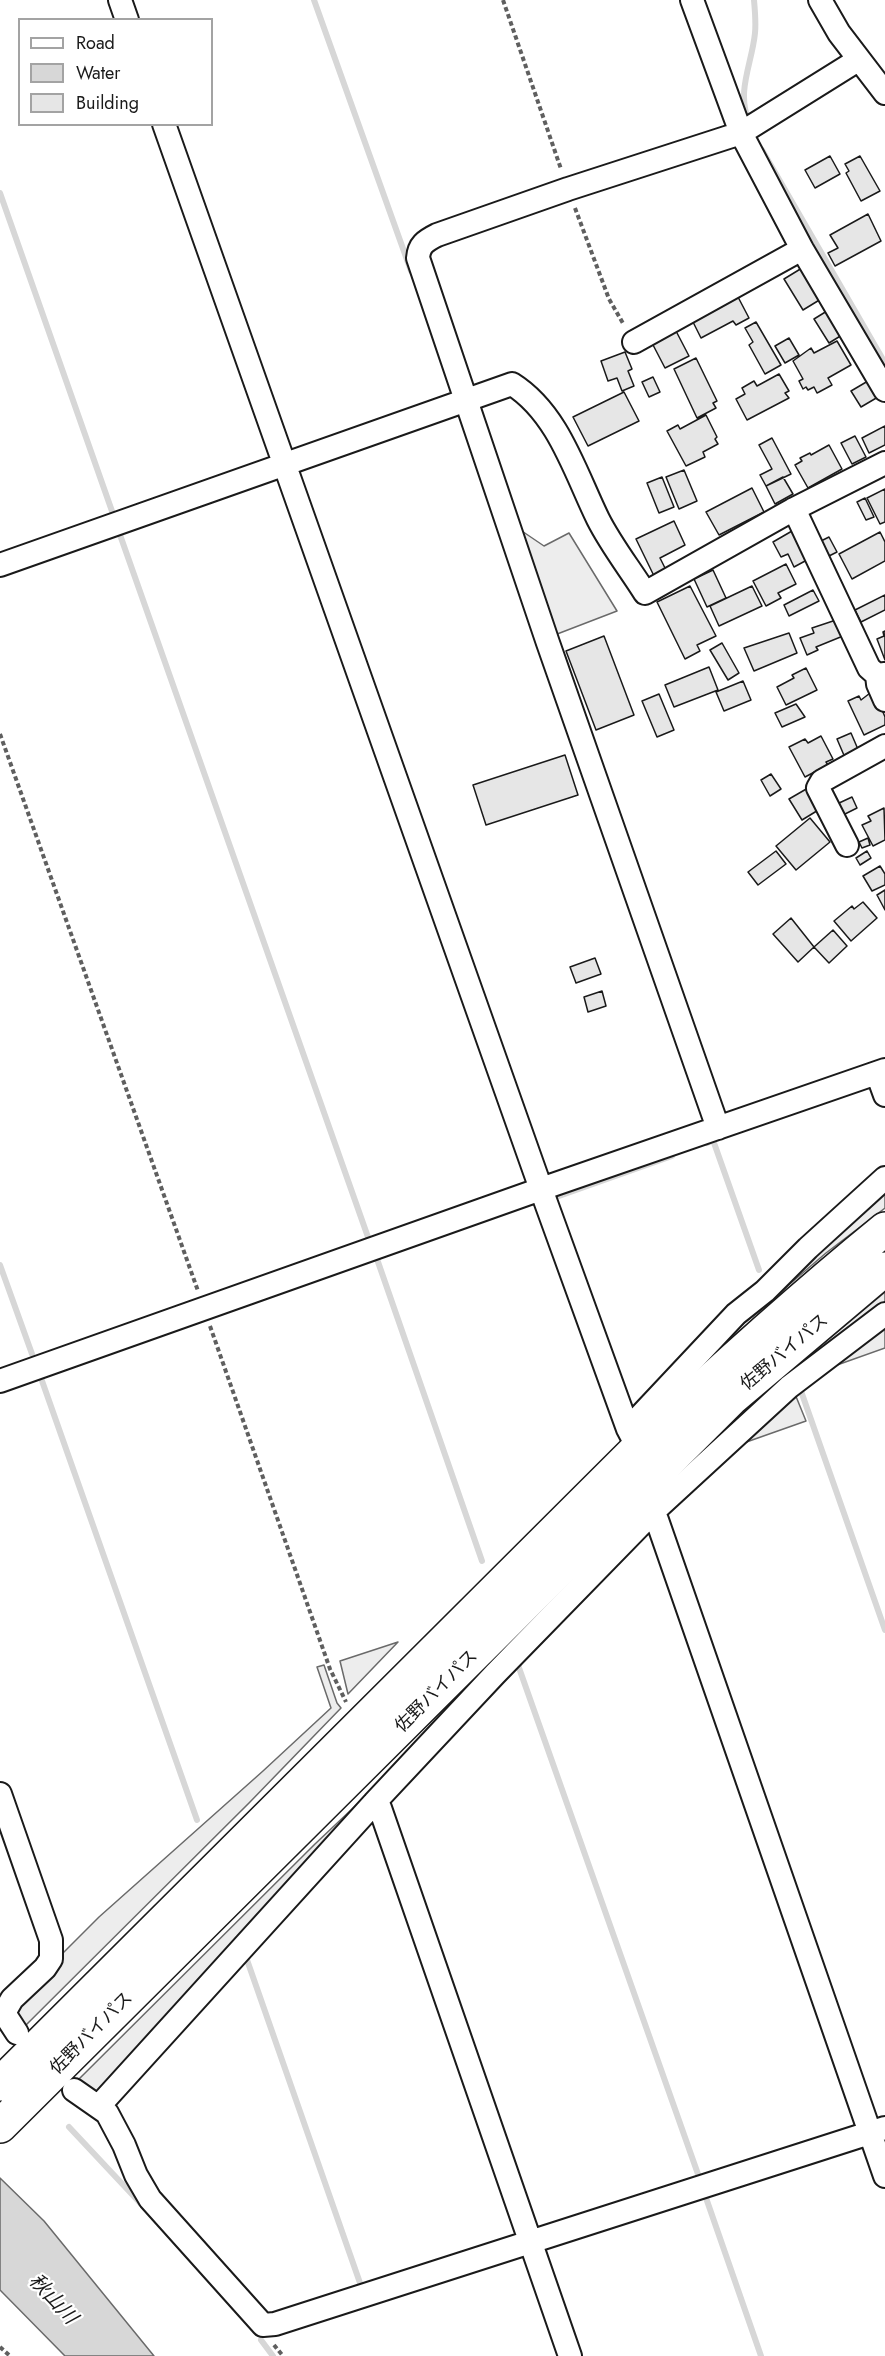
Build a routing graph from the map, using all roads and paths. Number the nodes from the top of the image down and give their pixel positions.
1 (120, 0) edge
2 (692, 0) edge
3 (820, 0) edge
4 (126, 18) edge
5 (858, 60) junction
6 (885, 93) edge
7 (165, 126) edge
8 (741, 133) junction
9 (802, 249) junction
10 (634, 342) dead end
11 (885, 390) edge
12 (468, 401) junction
13 (885, 463) edge
14 (284, 465) junction
15 (794, 509) junction
16 (0, 565) edge
17 (881, 674) edge
18 (885, 700) edge
19 (0, 734) edge
20 (885, 746) edge
21 (847, 845) dead end
22 (881, 1072) edge
23 (885, 1095) edge
24 (718, 1128) junction
25 (885, 1178) edge
26 (541, 1189) junction
27 (885, 1229) edge
28 (885, 1269) edge
29 (204, 1308) junction
30 (885, 1314) edge
31 (0, 1381) edge
32 (633, 1439) junction
33 (644, 1502) junction
34 (363, 1722) junction
35 (0, 1794) edge
36 (375, 1802) junction
37 (2, 2012) edge
38 (17, 2033) dead end
39 (0, 2084) edge
40 (74, 2090) dead end
41 (99, 2106) junction
42 (4, 2122) edge
43 (877, 2130) edge
44 (885, 2176) edge
45 (529, 2241) junction
46 (0, 2347) edge
47 (9, 2356) edge
48 (570, 2356) edge

1 - 4 street
2 - 8 street
3 - 5 street
5 - 6 street
5 - 8 street
7 - 14 street
8 - 9 street
8 - 12 street
9 - 10 street
9 - 11 street
12 - 14 street
12 - 15 street
12 - 24 street
13 - 15 street
14 - 16 street
14 - 26 street
15 - 17 street
17 - 18 street
19 - 29 path
20 - 21 street
22 - 23 street
22 - 24 street
24 - 26 street
25 - 32 street
26 - 29 street
26 - 32 street
27 - 32 highway, 佐野バイパス
28 - 33 highway, 佐野バイパス
29 - 31 street
29 - 34 path
30 - 33 street
32 - 34 highway, 佐野バイパス
33 - 36 street
33 - 42 highway, 佐野バイパス
33 - 43 street
34 - 39 highway, 佐野バイパス
35 - 37 street
36 - 41 street
36 - 45 street
37 - 38 street
40 - 41 street
41 - 45 street
43 - 44 street
43 - 45 street
45 - 48 street
46 - 47 path

